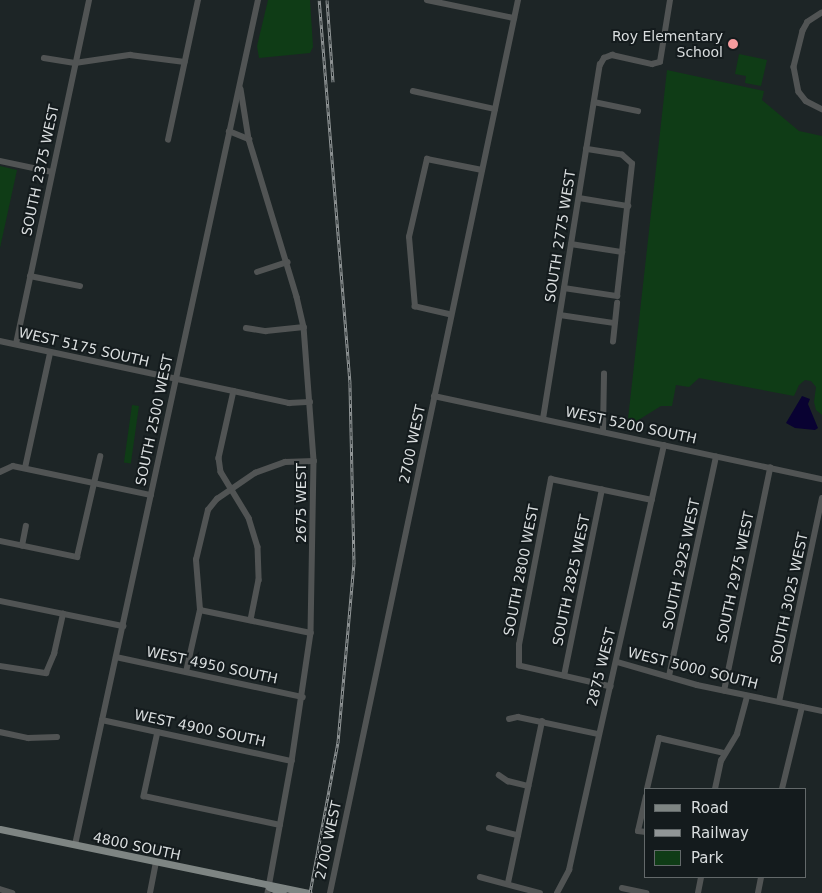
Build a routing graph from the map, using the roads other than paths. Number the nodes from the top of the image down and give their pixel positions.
1 (89, 0) edge
2 (198, 0) edge
3 (258, 0) edge
4 (427, 0) edge
5 (518, 0) edge
6 (670, 0) edge
7 (821, 14) edge
8 (514, 18) junction
9 (44, 58) dead end
10 (185, 62) junction
11 (75, 63) junction
12 (240, 83) junction
13 (413, 91) dead end
14 (594, 102) junction
15 (495, 109) junction
16 (822, 109) edge
17 (638, 112) dead end
18 (229, 131) junction
19 (249, 139) junction
20 (168, 140) dead end
21 (586, 149) junction
22 (0, 161) edge
23 (482, 170) junction
24 (52, 172) junction
25 (578, 198) junction
26 (628, 206) junction
27 (571, 244) junction
28 (622, 252) junction
29 (287, 262) junction
30 (257, 272) dead end
31 (30, 276) junction
32 (80, 286) dead end
33 (564, 288) junction
34 (617, 303) dead end
35 (452, 315) junction
36 (560, 315) junction
37 (614, 323) junction
38 (304, 327) junction
39 (246, 328) dead end
40 (0, 341) edge
41 (613, 342) dead end
42 (16, 344) junction
43 (50, 353) junction
44 (604, 374) dead end
45 (176, 380) junction
46 (234, 391) junction
47 (434, 396) junction
48 (310, 402) junction
49 (543, 419) junction
50 (603, 432) junction
51 (664, 445) junction
52 (716, 456) junction
53 (100, 457) dead end
54 (314, 461) junction
55 (25, 468) junction
56 (770, 468) junction
57 (0, 472) edge
58 (822, 479) edge
59 (94, 483) junction
60 (230, 489) junction
61 (602, 490) junction
62 (151, 495) junction
63 (822, 498) edge
64 (652, 500) junction
65 (26, 526) dead end
66 (0, 541) edge
67 (22, 546) junction
68 (0, 601) edge
69 (200, 610) junction
70 (62, 614) junction
71 (251, 620) junction
72 (123, 626) junction
73 (311, 633) junction
74 (116, 657) junction
75 (616, 662) junction
76 (0, 666) edge
77 (186, 672) junction
78 (564, 676) junction
79 (669, 676) junction
80 (611, 687) junction
81 (724, 691) junction
82 (747, 696) junction
83 (303, 697) junction
84 (780, 702) junction
85 (802, 707) junction
86 (822, 711) edge
87 (102, 720) junction
88 (508, 720) dead end
89 (542, 722) junction
90 (0, 732) edge
91 (158, 732) junction
92 (598, 734) junction
93 (57, 737) dead end
94 (724, 753) junction
95 (292, 761) junction
96 (499, 775) dead end
97 (528, 786) junction
98 (647, 788) edge
99 (715, 788) edge
100 (782, 788) edge
101 (644, 804) edge
102 (280, 825) junction
103 (489, 828) dead end
104 (0, 829) edge
105 (644, 832) edge
106 (518, 835) junction
107 (75, 845) junction
108 (156, 863) junction
109 (480, 877) dead end
110 (701, 878) edge
111 (762, 878) edge
112 (508, 883) junction
113 (622, 888) dead end
114 (0, 889) edge
115 (268, 890) edge
116 (12, 893) edge
117 (150, 893) edge
118 (283, 893) edge
119 (308, 893) edge
120 (330, 893) edge
121 (540, 893) edge
122 (556, 893) edge
123 (646, 893) edge
124 (698, 893) edge
125 (758, 893) edge

1 - 11 street, SOUTH 2375 WEST
2 - 10 street
3 - 12 street, SOUTH 2500 WEST
4 - 8 street
5 - 8 street, 2700 WEST
6 - 14 street, SOUTH 2775 WEST
7 - 16 street
8 - 15 street, 2700 WEST
9 - 11 street
10 - 11 street
10 - 20 street
11 - 24 street, SOUTH 2375 WEST
12 - 18 street, SOUTH 2500 WEST
12 - 19 street, 2675 WEST
13 - 15 street
14 - 17 street
14 - 21 street, SOUTH 2775 WEST
15 - 23 street, 2700 WEST
18 - 19 street
18 - 45 street, SOUTH 2500 WEST
19 - 29 street, 2675 WEST
21 - 25 street, SOUTH 2775 WEST
21 - 26 street
22 - 24 street
23 - 35 street, 2700 WEST
23 - 35 street
24 - 31 street, SOUTH 2375 WEST
25 - 26 street
25 - 27 street, SOUTH 2775 WEST
26 - 28 street
27 - 28 street
27 - 33 street, SOUTH 2775 WEST
28 - 33 street
29 - 30 street
29 - 38 street, 2675 WEST
31 - 32 street
31 - 42 street, SOUTH 2375 WEST
33 - 36 street, SOUTH 2775 WEST
34 - 37 street
35 - 47 street, 2700 WEST
36 - 37 street
36 - 49 street, SOUTH 2775 WEST
37 - 41 street
38 - 39 street
38 - 48 street, 2675 WEST
40 - 42 street, WEST 5175 SOUTH
42 - 43 street, WEST 5175 SOUTH
43 - 45 street, WEST 5175 SOUTH
43 - 55 street
44 - 50 street
45 - 46 street, WEST 5175 SOUTH
45 - 62 street, SOUTH 2500 WEST
46 - 48 street, WEST 5175 SOUTH
46 - 60 street
47 - 49 street, WEST 5200 SOUTH
47 - 120 street, 2700 WEST
48 - 54 street, 2675 WEST
49 - 50 street, WEST 5200 SOUTH
50 - 51 street, WEST 5200 SOUTH
51 - 52 street, WEST 5200 SOUTH
51 - 64 street, 2875 WEST
52 - 56 street, WEST 5200 SOUTH
52 - 79 street, SOUTH 2925 WEST
53 - 59 street
54 - 60 street
54 - 73 street, 2675 WEST
55 - 57 street
55 - 59 street
56 - 58 street, WEST 5200 SOUTH
56 - 81 street, SOUTH 2975 WEST
59 - 62 street
59 - 67 street
60 - 69 street
60 - 71 street
61 - 64 street
61 - 78 street, SOUTH 2825 WEST
61 - 78 street, SOUTH 2800 WEST
62 - 72 street, SOUTH 2500 WEST
63 - 84 street, SOUTH 3025 WEST
64 - 75 street, 2875 WEST
65 - 67 street
66 - 67 street
68 - 70 street
69 - 71 street
69 - 77 street
70 - 72 street
70 - 76 street
71 - 73 street
72 - 74 street, SOUTH 2500 WEST
73 - 83 street, 2675 WEST
74 - 77 street, WEST 4950 SOUTH
74 - 87 street, SOUTH 2500 WEST
75 - 79 street, WEST 5000 SOUTH
75 - 80 street, 2875 WEST
77 - 83 street, WEST 4950 SOUTH
78 - 80 street
79 - 81 street, WEST 5000 SOUTH
80 - 92 street, 2875 WEST
81 - 82 street, WEST 5000 SOUTH
82 - 84 street, WEST 5000 SOUTH
82 - 94 street
83 - 95 street, 2675 WEST
84 - 85 street, WEST 5000 SOUTH
85 - 86 street, WEST 5000 SOUTH
85 - 100 street
87 - 91 street, WEST 4900 SOUTH
87 - 107 street, SOUTH 2500 WEST
88 - 89 street
89 - 92 street
89 - 97 street
90 - 93 street
91 - 95 street, WEST 4900 SOUTH
91 - 102 street
92 - 122 street, 2875 WEST
94 - 98 street
94 - 99 street
95 - 102 street, 2675 WEST
96 - 97 street
97 - 106 street
101 - 105 street
102 - 115 street, 2675 WEST
103 - 106 street
104 - 107 main road, 4800 SOUTH
106 - 112 street
107 - 108 main road, 4800 SOUTH
108 - 115 main road, 4800 SOUTH
108 - 117 street
109 - 112 street
110 - 124 street
111 - 125 street
112 - 121 street
113 - 123 street
114 - 116 street
115 - 118 main road, 4800 SOUTH
115 - 119 main road, 4800 SOUTH

